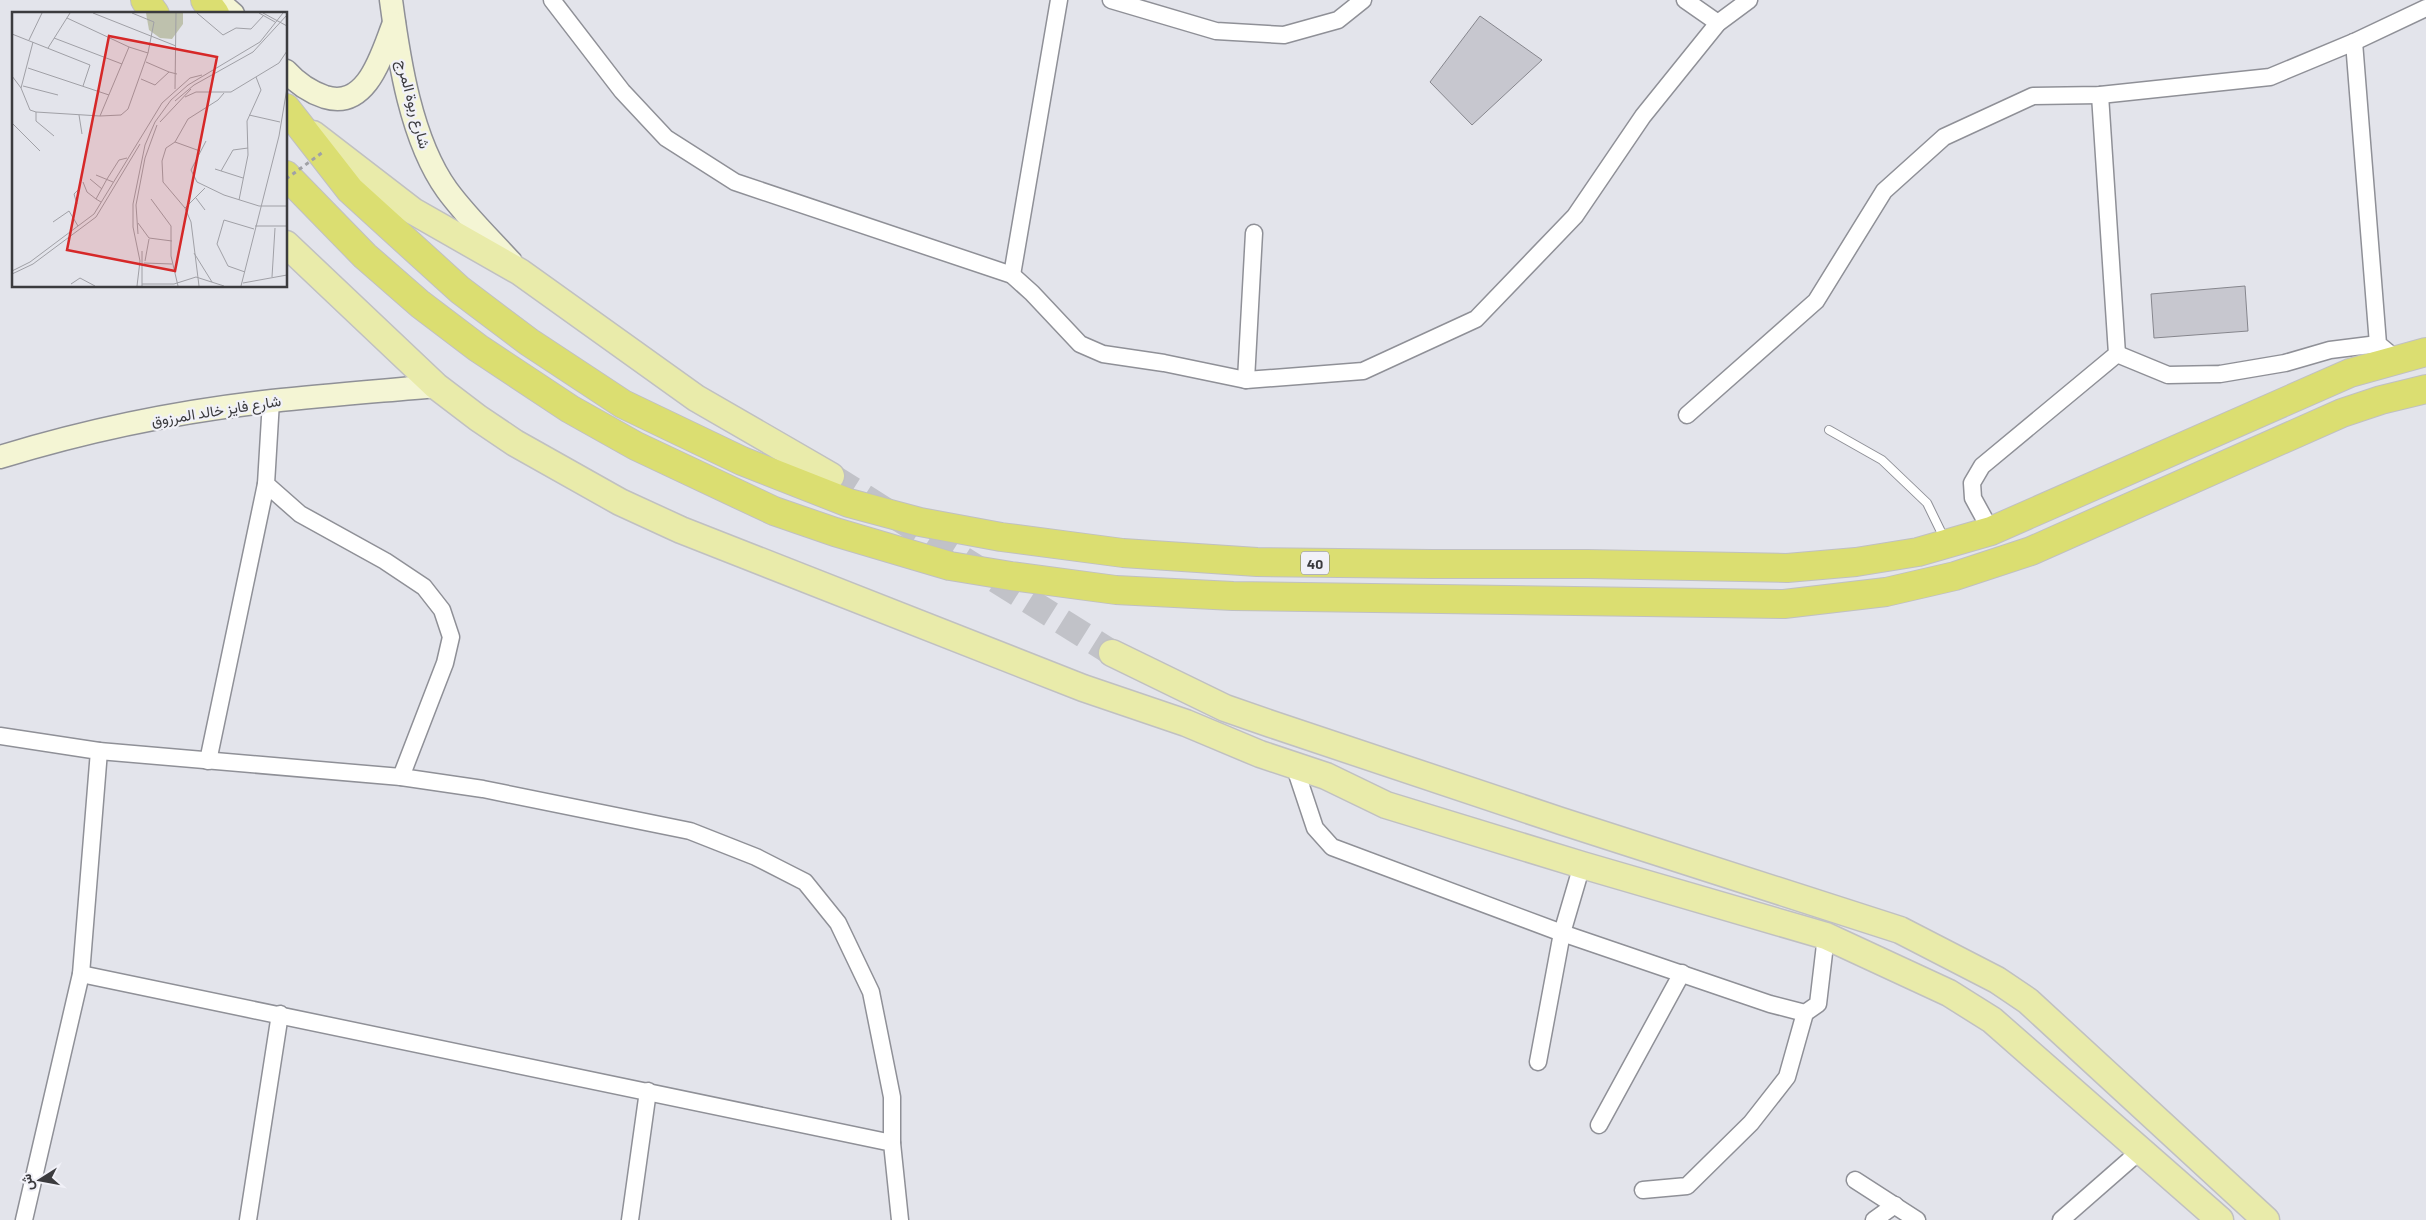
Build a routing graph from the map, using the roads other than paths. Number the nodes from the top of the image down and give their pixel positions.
1 (145, 0) edge
2 (205, 0) edge
3 (217, 0) edge
4 (391, 0) edge
5 (552, 0) edge
6 (1059, 0) edge
7 (1111, 0) edge
8 (1363, 0) edge
9 (1685, 0) edge
10 (1749, 0) edge
11 (2426, 8) edge
12 (154, 12) edge
13 (214, 12) edge
14 (231, 12) edge
15 (394, 23) junction
16 (1718, 23) junction
17 (2354, 42) junction
18 (288, 73) edge
19 (2100, 95) junction
20 (292, 115) edge
21 (288, 177) edge
22 (1254, 233) dead end
23 (288, 246) edge
24 (520, 272) junction
25 (1012, 275) junction
26 (2387, 352) junction
27 (2426, 352) edge
28 (2117, 354) junction
29 (1246, 380) junction
30 (436, 386) junction
31 (2426, 389) edge
32 (271, 401) junction
33 (1687, 415) dead end
34 (1829, 430) dead end
35 (0, 456) edge
36 (831, 476) tunnel mouth
37 (266, 484) junction
38 (1991, 531) junction
39 (1947, 544) junction
40 (1112, 652) tunnel mouth
41 (0, 736) edge
42 (99, 751) junction
43 (208, 760) junction
44 (1294, 765) junction
45 (401, 778) junction
46 (1582, 866) junction
47 (1562, 933) junction
48 (1826, 936) junction
49 (81, 974) junction
50 (1682, 974) junction
51 (1805, 1013) junction
52 (280, 1014) junction
53 (1538, 1062) dead end
54 (648, 1091) junction
55 (1599, 1125) dead end
56 (892, 1143) junction
57 (2141, 1150) junction
58 (1855, 1180) dead end
59 (1643, 1190) dead end
60 (1894, 1205) junction
61 (24, 1220) edge
62 (248, 1220) edge
63 (630, 1220) edge
64 (900, 1220) edge
65 (1874, 1220) edge
66 (1918, 1220) edge
67 (2061, 1220) edge
68 (2220, 1220) edge
69 (2266, 1220) edge

1 - 12 highway
2 - 13 highway
3 - 14 street
4 - 15 street, شارع ربوة المرج
5 - 25 street
6 - 25 street
7 - 8 street
9 - 16 street
10 - 16 street
11 - 17 street
15 - 18 street, شارع ربوة المرج
15 - 24 street, شارع ربوة المرج
16 - 29 street
17 - 19 street
17 - 26 street
19 - 28 street
19 - 33 street
20 - 24 main road
20 - 39 highway, 40
21 - 31 highway, 40
22 - 29 street
23 - 30 main road
24 - 36 main road
25 - 29 street
26 - 27 highway, 40
26 - 28 street
26 - 38 highway, 40
28 - 38 street
30 - 32 street, شارع فايز خالد المرزوق
30 - 44 main road
32 - 35 street, شارع فايز خالد المرزوق
32 - 37 street
34 - 39 lane
37 - 43 street
37 - 45 street
38 - 39 highway, 40
40 - 69 main road
41 - 42 street
42 - 43 street
42 - 49 street
43 - 45 street
44 - 46 main road
44 - 47 street
45 - 56 street
46 - 47 street
46 - 48 main road
47 - 50 street
47 - 53 street
48 - 51 street
48 - 57 main road
49 - 52 street
49 - 61 street
50 - 51 street
50 - 55 street
51 - 59 street
52 - 54 street
52 - 62 street
54 - 56 street
54 - 63 street
56 - 64 street
57 - 67 street
57 - 68 main road
58 - 60 street
60 - 65 street
60 - 66 street

